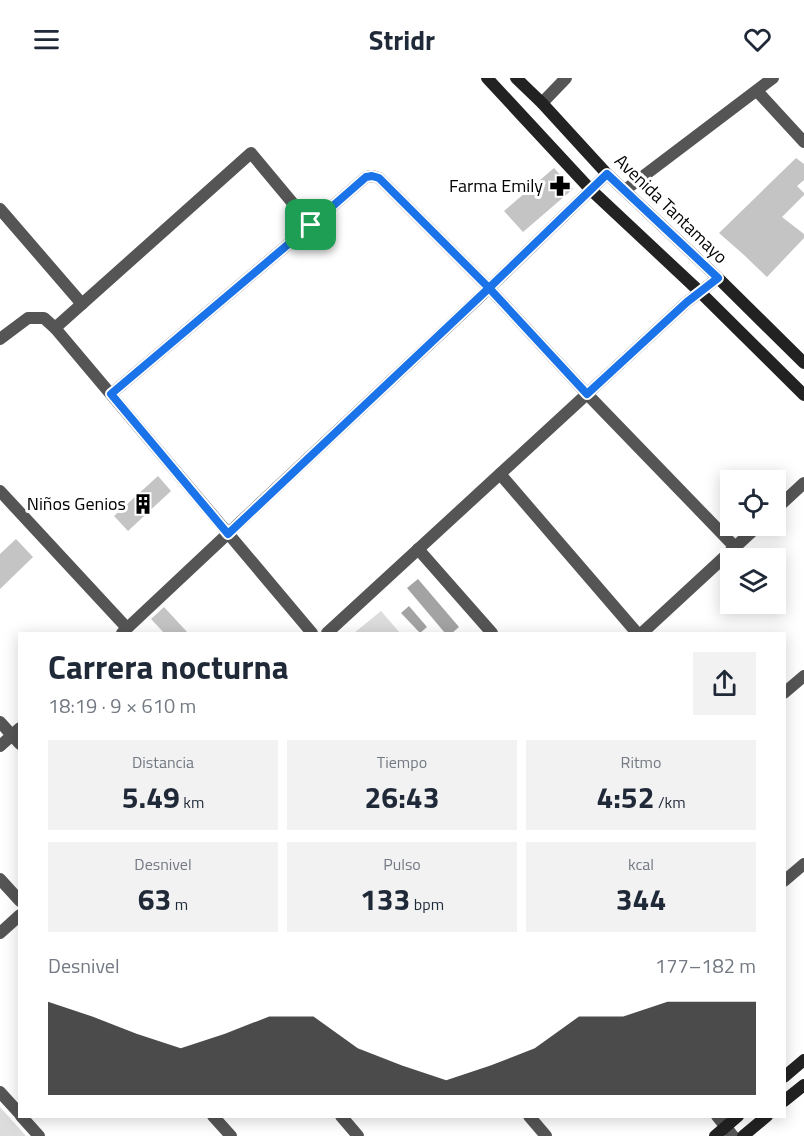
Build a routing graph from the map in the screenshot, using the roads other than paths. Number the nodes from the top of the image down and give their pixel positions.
1 (487, 78) edge
2 (516, 78) edge
3 (566, 78) edge
4 (773, 78) edge
5 (757, 90) junction
6 (542, 103) junction
7 (804, 142) edge
8 (607, 174) junction
9 (590, 189) junction
10 (625, 190) junction
11 (0, 209) edge
12 (311, 225) junction
13 (718, 278) junction
14 (489, 288) junction
15 (700, 292) junction
16 (82, 304) junction
17 (56, 328) junction
18 (0, 339) edge
19 (804, 363) edge
20 (111, 394) junction
21 (587, 394) junction
22 (804, 395) edge
23 (500, 474) junction
24 (804, 483) edge
25 (0, 491) edge
26 (786, 500) edge
27 (228, 534) junction
28 (747, 536) edge
29 (735, 547) junction
30 (418, 549) junction
31 (125, 631) edge
32 (311, 632) edge
33 (328, 632) edge
34 (491, 632) edge
35 (636, 632) edge
36 (643, 632) edge
37 (804, 675) edge
38 (786, 691) edge
39 (0, 723) edge
40 (17, 736) edge
41 (0, 746) edge
42 (804, 864) edge
43 (0, 879) edge
44 (786, 879) edge
45 (18, 899) edge
46 (18, 917) edge
47 (0, 933) edge
48 (804, 1060) edge
49 (786, 1075) edge
50 (804, 1085) edge
51 (0, 1092) edge
52 (786, 1099) edge
53 (18, 1113) edge
54 (23, 1118) edge
55 (215, 1118) edge
56 (343, 1118) edge
57 (531, 1118) edge
58 (719, 1118) edge
59 (737, 1118) edge
60 (765, 1118) edge
61 (729, 1131) edge
62 (39, 1136) edge
63 (231, 1136) edge
64 (358, 1136) edge
65 (546, 1136) edge
66 (715, 1136) edge
67 (743, 1136) edge

1 - 9 street
2 - 6 street, Avenida Tantamayo
3 - 6 street
4 - 5 street
5 - 7 street
5 - 10 street
6 - 8 street, Avenida Tantamayo
8 - 9 street
8 - 10 street, Avenida Tantamayo
9 - 14 street
9 - 15 street
10 - 13 street, Avenida Tantamayo
11 - 16 street
12 - 14 street
12 - 16 street
12 - 20 street
13 - 15 street
13 - 19 street, Avenida Tantamayo
14 - 21 street
14 - 27 street
15 - 21 street
15 - 22 street
16 - 17 street
17 - 18 street
17 - 20 street
20 - 27 street
21 - 23 street
21 - 29 street
23 - 30 street
23 - 35 street
24 - 26 street
25 - 31 street
27 - 31 street
27 - 32 street
28 - 29 street
29 - 36 street
30 - 33 street
30 - 34 street
37 - 38 street
39 - 40 street
40 - 41 street
42 - 44 street
43 - 45 street
46 - 47 street
48 - 49 street
50 - 52 street
51 - 53 street
54 - 62 street
55 - 63 street
56 - 64 street
57 - 65 street
58 - 61 street
59 - 61 street
60 - 67 street
61 - 66 street

